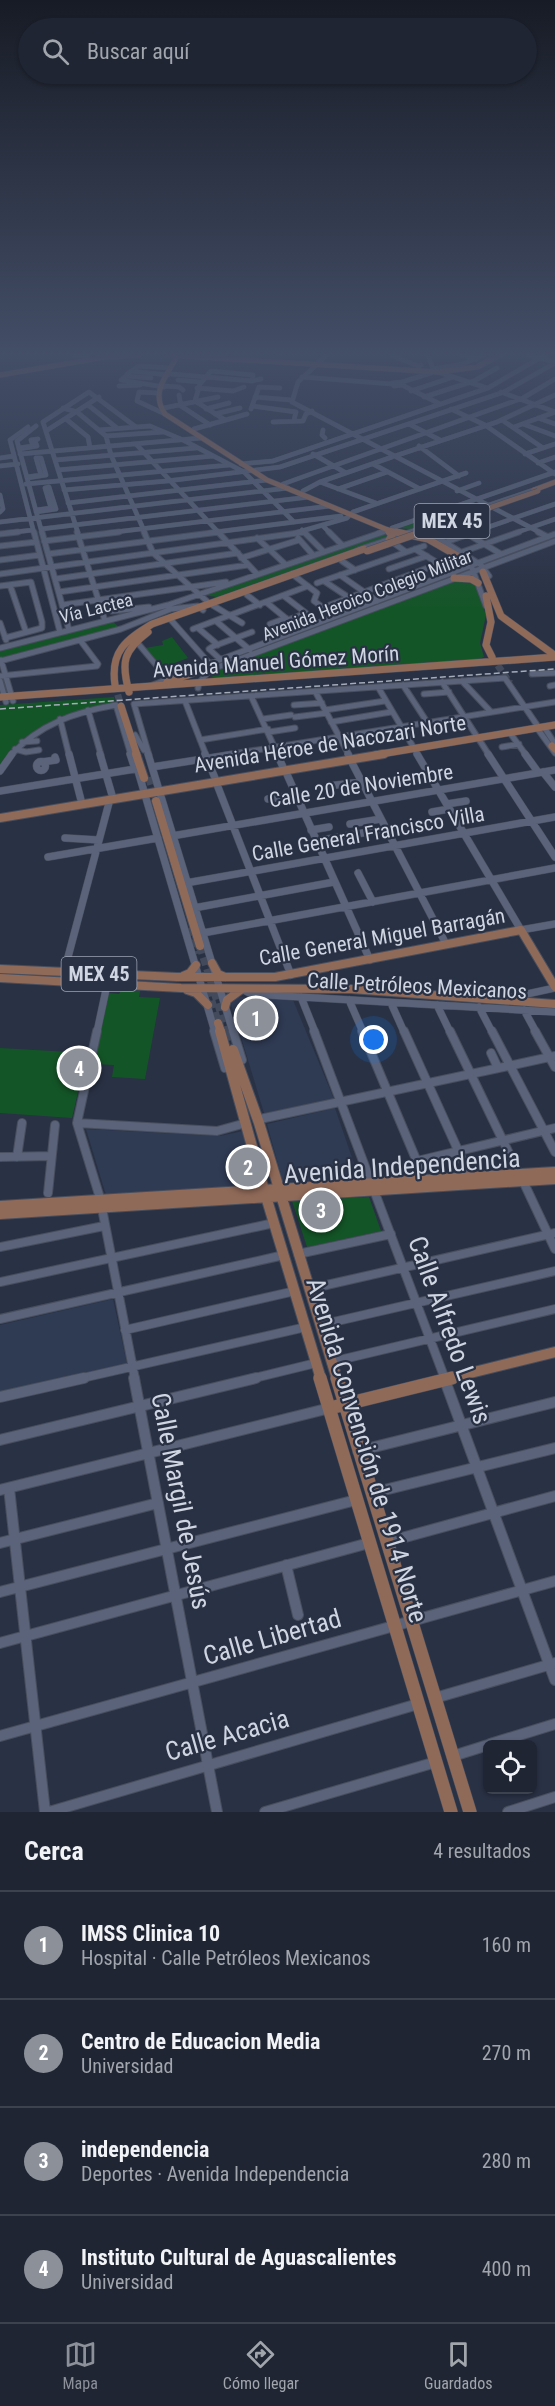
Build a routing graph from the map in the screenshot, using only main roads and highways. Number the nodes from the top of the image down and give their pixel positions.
1 (204, 440) edge
2 (209, 440) edge
3 (244, 464) junction
4 (254, 471) junction
5 (555, 482) edge
6 (285, 486) junction
7 (555, 487) edge
8 (539, 489) junction
9 (350, 514) junction
10 (392, 529) junction
11 (419, 534) junction
12 (392, 542) road end
13 (364, 551) joint
14 (340, 559) joint
15 (477, 568) junction
16 (454, 574) road end
17 (294, 576) junction
18 (478, 584) road end
19 (221, 598) joint
20 (207, 600) junction
21 (201, 608) junction
22 (146, 618) road end
23 (155, 624) junction
24 (490, 625) junction
25 (554, 654) edge
26 (492, 657) tunnel mouth
27 (555, 663) edge
28 (459, 666) junction
29 (345, 674) junction
30 (319, 680) junction
31 (217, 682) junction
32 (196, 686) junction
33 (151, 687) junction
34 (119, 688) junction
35 (6, 699) edge
36 (555, 723) edge
37 (539, 727) junction
38 (477, 736) junction
39 (148, 779) junction
40 (111, 797) junction
41 (0, 816) edge
42 (189, 928) tunnel mouth
43 (200, 946) tunnel mouth
44 (212, 963) road end
45 (196, 965) road end
46 (0, 969) edge
47 (177, 977) junction
48 (0, 978) edge
49 (231, 979) junction
50 (181, 988) junction
51 (555, 988) edge
52 (242, 989) junction
53 (552, 1002) edge
54 (208, 1005) road end
55 (225, 1007) road end
56 (218, 1023) tunnel mouth
57 (233, 1050) tunnel mouth
58 (555, 1172) edge
59 (521, 1177) junction
60 (555, 1179) edge
61 (280, 1193) junction
62 (266, 1194) junction
63 (101, 1204) junction
64 (0, 1206) edge
65 (0, 1214) edge
66 (555, 1352) edge
67 (344, 1405) junction
68 (330, 1408) junction
69 (451, 1812) edge
70 (470, 1812) edge

1 - 3 main road
2 - 3 main road
3 - 4 main road
4 - 6 main road
4 - 6 main road
5 - 8 main road, MEX 45
6 - 9 main road
6 - 9 main road
7 - 8 main road, MEX 45
8 - 13 main road, MEX 45, bridge
9 - 10 main road
10 - 11 main road
10 - 11 main road
10 - 12 main road
11 - 15 main road
11 - 15 main road
13 - 14 main road, MEX 45
14 - 17 main road, MEX 45
15 - 24 main road
15 - 25 main road
16 - 18 main road
17 - 19 main road, MEX 45
17 - 20 main road, MEX 45
19 - 20 main road, MEX 45
20 - 21 main road, MEX 45
21 - 23 main road, MEX 45
21 - 23 main road, MEX 45
22 - 23 main road
23 - 34 main road
23 - 34 main road, MEX 45
23 - 34 main road
24 - 26 main road
24 - 28 main road
25 - 28 main road, Avenida Manuel Gómez Morín
27 - 30 main road, Avenida Manuel Gómez Morín
28 - 29 main road, Avenida Manuel Gómez Morín
29 - 30 main road
29 - 31 main road, Avenida Manuel Gómez Morín
30 - 32 main road, Avenida Manuel Gómez Morín
31 - 32 main road, Avenida Manuel Gómez Morín
31 - 33 main road
32 - 33 main road, Avenida Manuel Gómez Morín
32 - 34 main road, Avenida Manuel Gómez Morín
33 - 34 main road, Avenida Manuel Gómez Morín
34 - 35 main road, Avenida Manuel Gómez Morín
34 - 35 main road, Avenida Manuel Gómez Morín
36 - 37 main road, Avenida Héroe de Nacozari Norte
37 - 38 main road, Avenida Héroe de Nacozari Norte
37 - 38 main road, Avenida Héroe de Nacozari Norte
38 - 39 main road, Avenida Héroe de Nacozari Norte
39 - 39 main road, Avenida Convención de 1914 Norte
39 - 40 main road, Avenida Héroe de Nacozari Norte
40 - 41 main road
40 - 41 main road
42 - 43 main road
44 - 49 main road
45 - 47 main road
46 - 47 main road, MEX 45
47 - 49 main road, Calle General Miguel Barragán / MEX 45
48 - 50 main road, MEX 45
49 - 51 main road, Calle General Miguel Barragán / MEX 45
50 - 52 main road, Calle Petróleos Mexicanos / MEX 45
50 - 54 main road
52 - 53 main road, Calle Petróleos Mexicanos / MEX 45
52 - 55 main road
56 - 62 main road, Avenida Convención de 1914 Norte
57 - 61 main road, Avenida Convención de 1914 Norte
58 - 59 main road, Avenida Independencia
59 - 60 main road, Avenida Independencia
59 - 61 main road, Avenida Independencia
61 - 62 main road, Avenida Independencia
61 - 67 main road, Avenida Convención de 1914 Norte
62 - 63 main road, Avenida Independencia
62 - 68 main road, Avenida Convención de 1914 Norte
63 - 64 main road, Avenida Independencia
63 - 65 main road, Avenida Independencia
66 - 67 main road
67 - 68 main road
67 - 70 main road, Avenida Convención de 1914 Norte
68 - 69 main road, Avenida Convención de 1914 Norte

